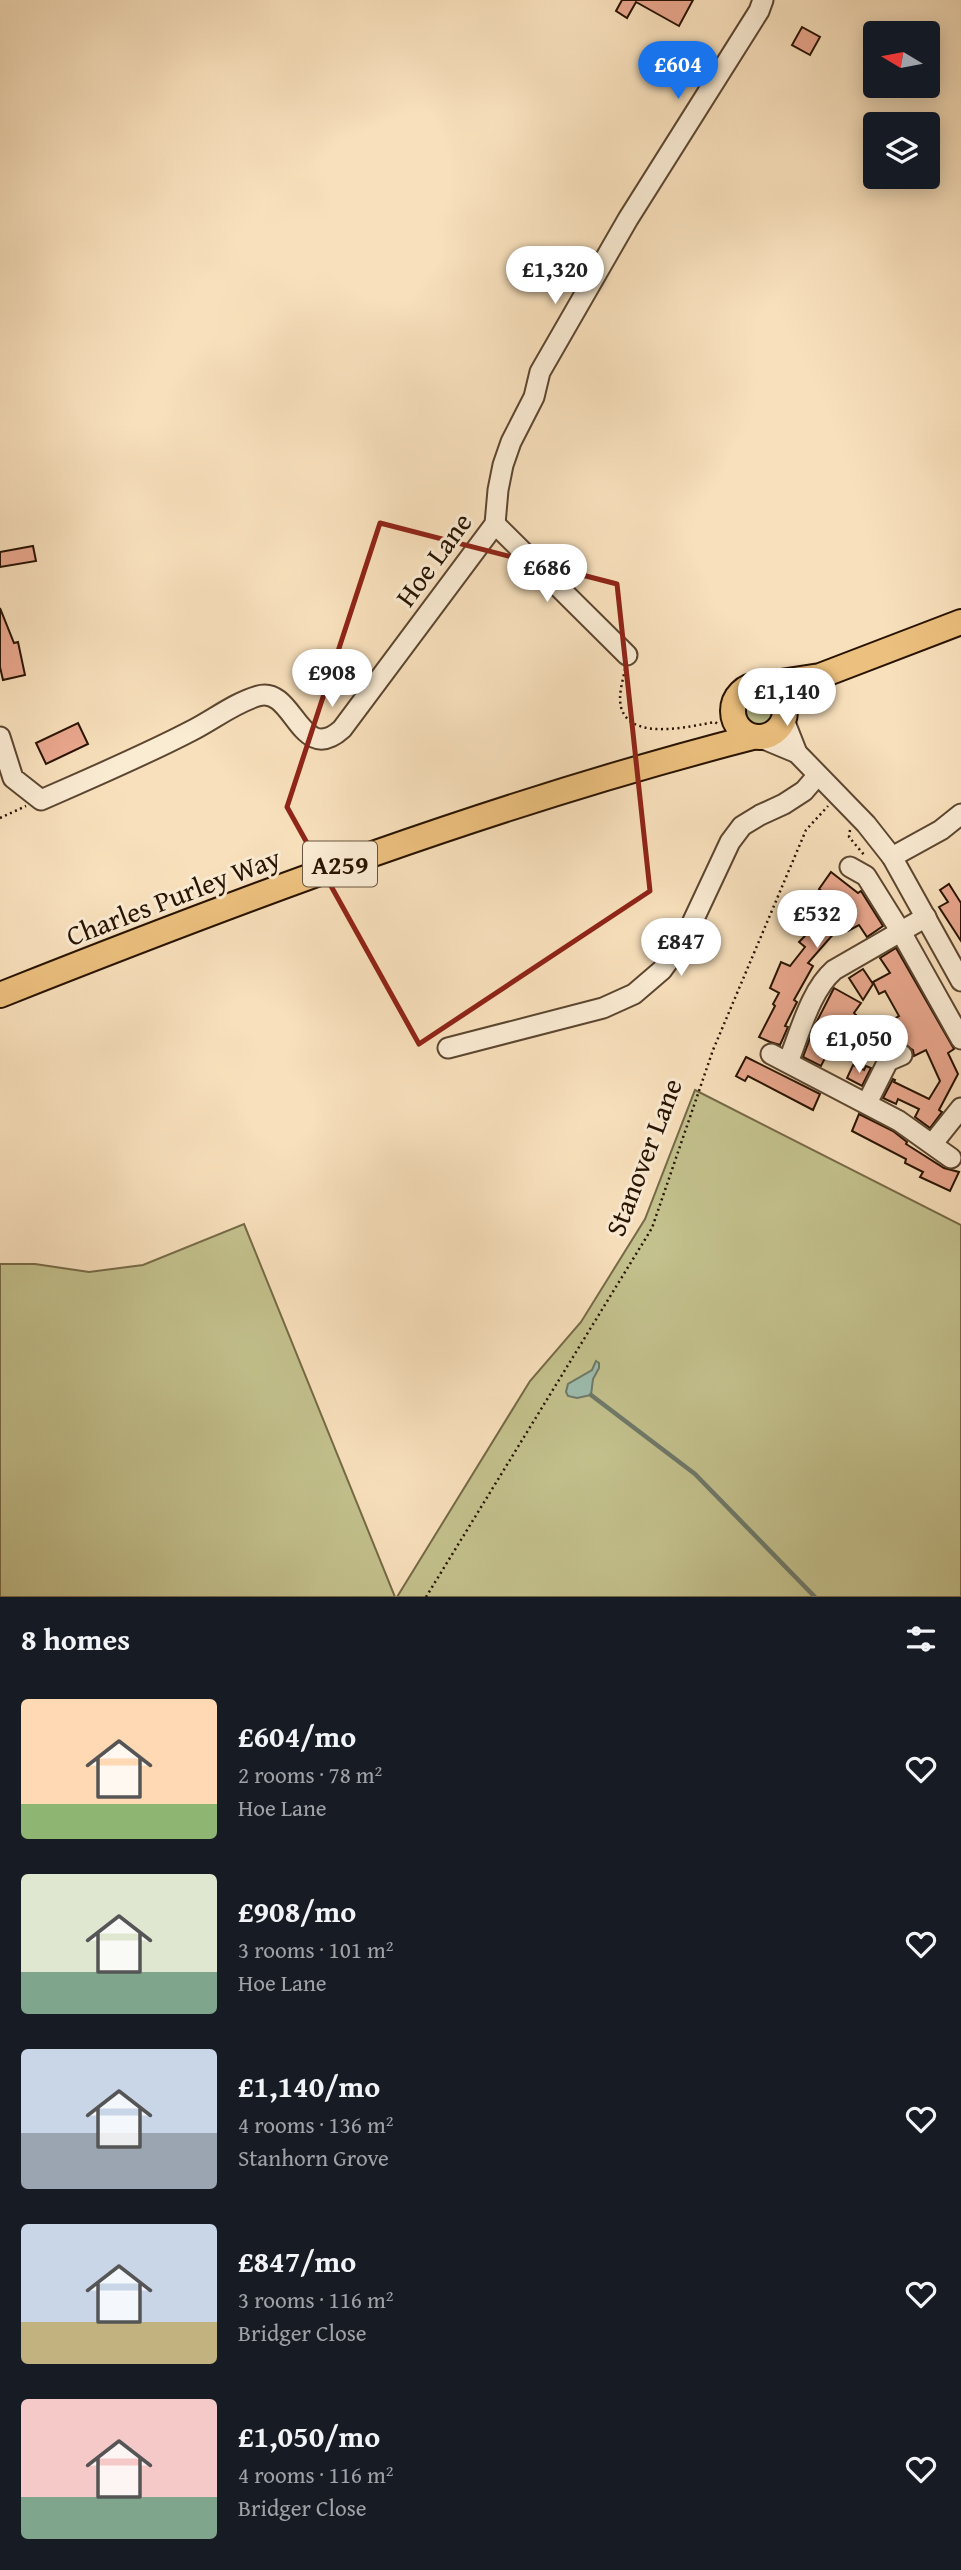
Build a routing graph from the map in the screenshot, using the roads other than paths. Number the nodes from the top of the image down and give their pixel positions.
1 (763, 0) edge
2 (495, 524) junction
3 (961, 622) edge
4 (627, 655) road end
5 (820, 676) junction
6 (762, 685) junction
7 (785, 713) junction
8 (725, 718) junction
9 (0, 737) edge
10 (757, 738) junction
11 (797, 753) junction
12 (688, 755) junction
13 (817, 776) junction
14 (961, 814) edge
15 (891, 857) junction
16 (850, 867) dead end
17 (926, 917) junction
18 (901, 932) junction
19 (961, 981) edge
20 (0, 995) edge
21 (961, 1039) edge
22 (448, 1048) dead end
23 (902, 1055) dead end
24 (867, 1102) junction
25 (961, 1108) edge
26 (933, 1143) junction
27 (951, 1157) dead end

1 - 2 street, Hoe Lane
2 - 4 street
2 - 9 street, Hoe Lane
3 - 5 main road
5 - 6 main road
5 - 7 main road
6 - 7 main road
6 - 8 main road
7 - 10 main road
7 - 11 street
8 - 10 main road
8 - 12 main road, Charles Purley Way / A259
10 - 11 street
10 - 12 main road, Charles Purley Way / A259
11 - 13 street
12 - 20 main road, Charles Purley Way / A259
13 - 15 street
13 - 22 street
14 - 15 street
15 - 17 street
16 - 18 street
17 - 18 street
17 - 19 street
18 - 21 street
18 - 24 street
23 - 24 street
24 - 26 street
25 - 26 street
26 - 27 street

